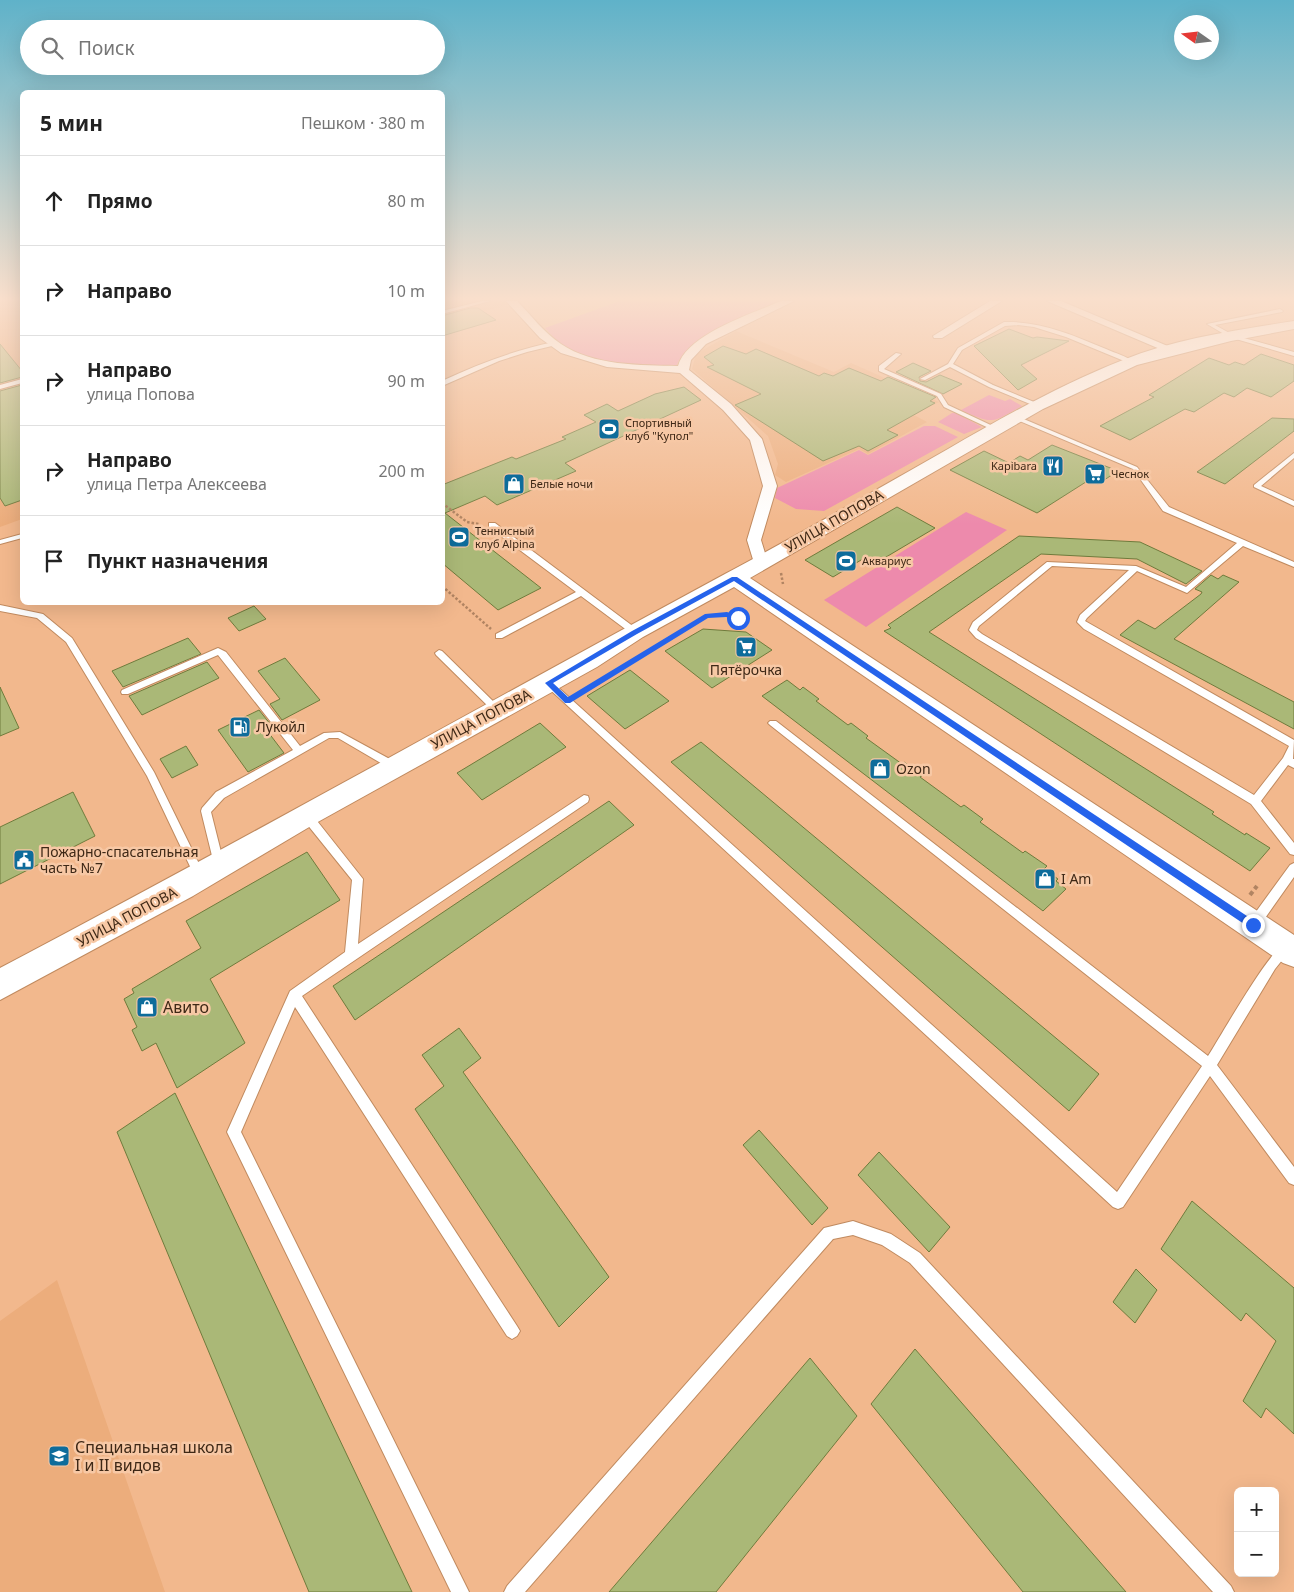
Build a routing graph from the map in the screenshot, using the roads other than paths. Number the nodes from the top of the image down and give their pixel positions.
1 (459, 375) edge
2 (688, 375) edge
3 (893, 375) edge
4 (930, 375) edge
5 (970, 375) edge
6 (1102, 375) edge
7 (923, 379) dead end
8 (20, 382) edge
9 (445, 382) edge
10 (0, 387) edge
11 (1037, 405) junction
12 (1017, 418) junction
13 (995, 429) junction
14 (1294, 455) edge
15 (1294, 504) edge
16 (492, 525) road end
17 (20, 537) edge
18 (0, 542) edge
19 (1242, 542) junction
20 (760, 563) junction
21 (1294, 565) edge
22 (1136, 568) junction
23 (735, 578) junction
24 (582, 592) junction
25 (0, 608) edge
26 (635, 632) junction
27 (500, 636) road end
28 (439, 653) dead end
29 (125, 692) dead end
30 (558, 692) junction
31 (498, 710) junction
32 (773, 723) dead end
33 (1294, 745) edge
34 (299, 751) junction
35 (1290, 762) edge
36 (394, 766) junction
37 (584, 799) dead end
38 (1255, 801) junction
39 (306, 815) junction
40 (1294, 851) edge
41 (1294, 868) edge
42 (210, 872) junction
43 (1253, 925) junction
44 (1290, 951) edge
45 (351, 955) junction
46 (0, 985) edge
47 (294, 995) junction
48 (1210, 1065) junction
49 (1294, 1178) edge
50 (512, 1330) dead end
51 (460, 1592) edge
52 (512, 1592) edge
53 (1225, 1592) edge

1 - 9 lane
2 - 20 street
3 - 13 lane
4 - 7 lane
5 - 11 lane
6 - 11 street, УЛИЦА ПОПОВА
8 - 10 lane
11 - 12 street, УЛИЦА ПОПОВА
12 - 13 street, УЛИЦА ПОПОВА
12 - 19 lane
13 - 20 street, УЛИЦА ПОПОВА
14 - 15 lane
16 - 24 lane
17 - 18 lane
19 - 21 lane
19 - 22 lane
20 - 23 street, УЛИЦА ПОПОВА
22 - 33 lane
22 - 38 lane
23 - 26 street, УЛИЦА ПОПОВА
23 - 43 street
24 - 26 lane
24 - 27 lane
25 - 42 lane
26 - 30 street, УЛИЦА ПОПОВА
28 - 31 lane
29 - 34 lane
30 - 31 street, УЛИЦА ПОПОВА
30 - 48 lane
31 - 36 street, УЛИЦА ПОПОВА
32 - 48 lane
33 - 35 lane
34 - 36 lane
34 - 42 lane
35 - 38 lane
36 - 39 street, УЛИЦА ПОПОВА
37 - 45 lane
38 - 40 lane
39 - 42 street, УЛИЦА ПОПОВА
39 - 45 lane
41 - 43 lane
42 - 46 street, УЛИЦА ПОПОВА
43 - 44 street
44 - 48 lane
45 - 47 lane
47 - 50 lane
47 - 51 lane
48 - 49 lane
52 - 53 lane

